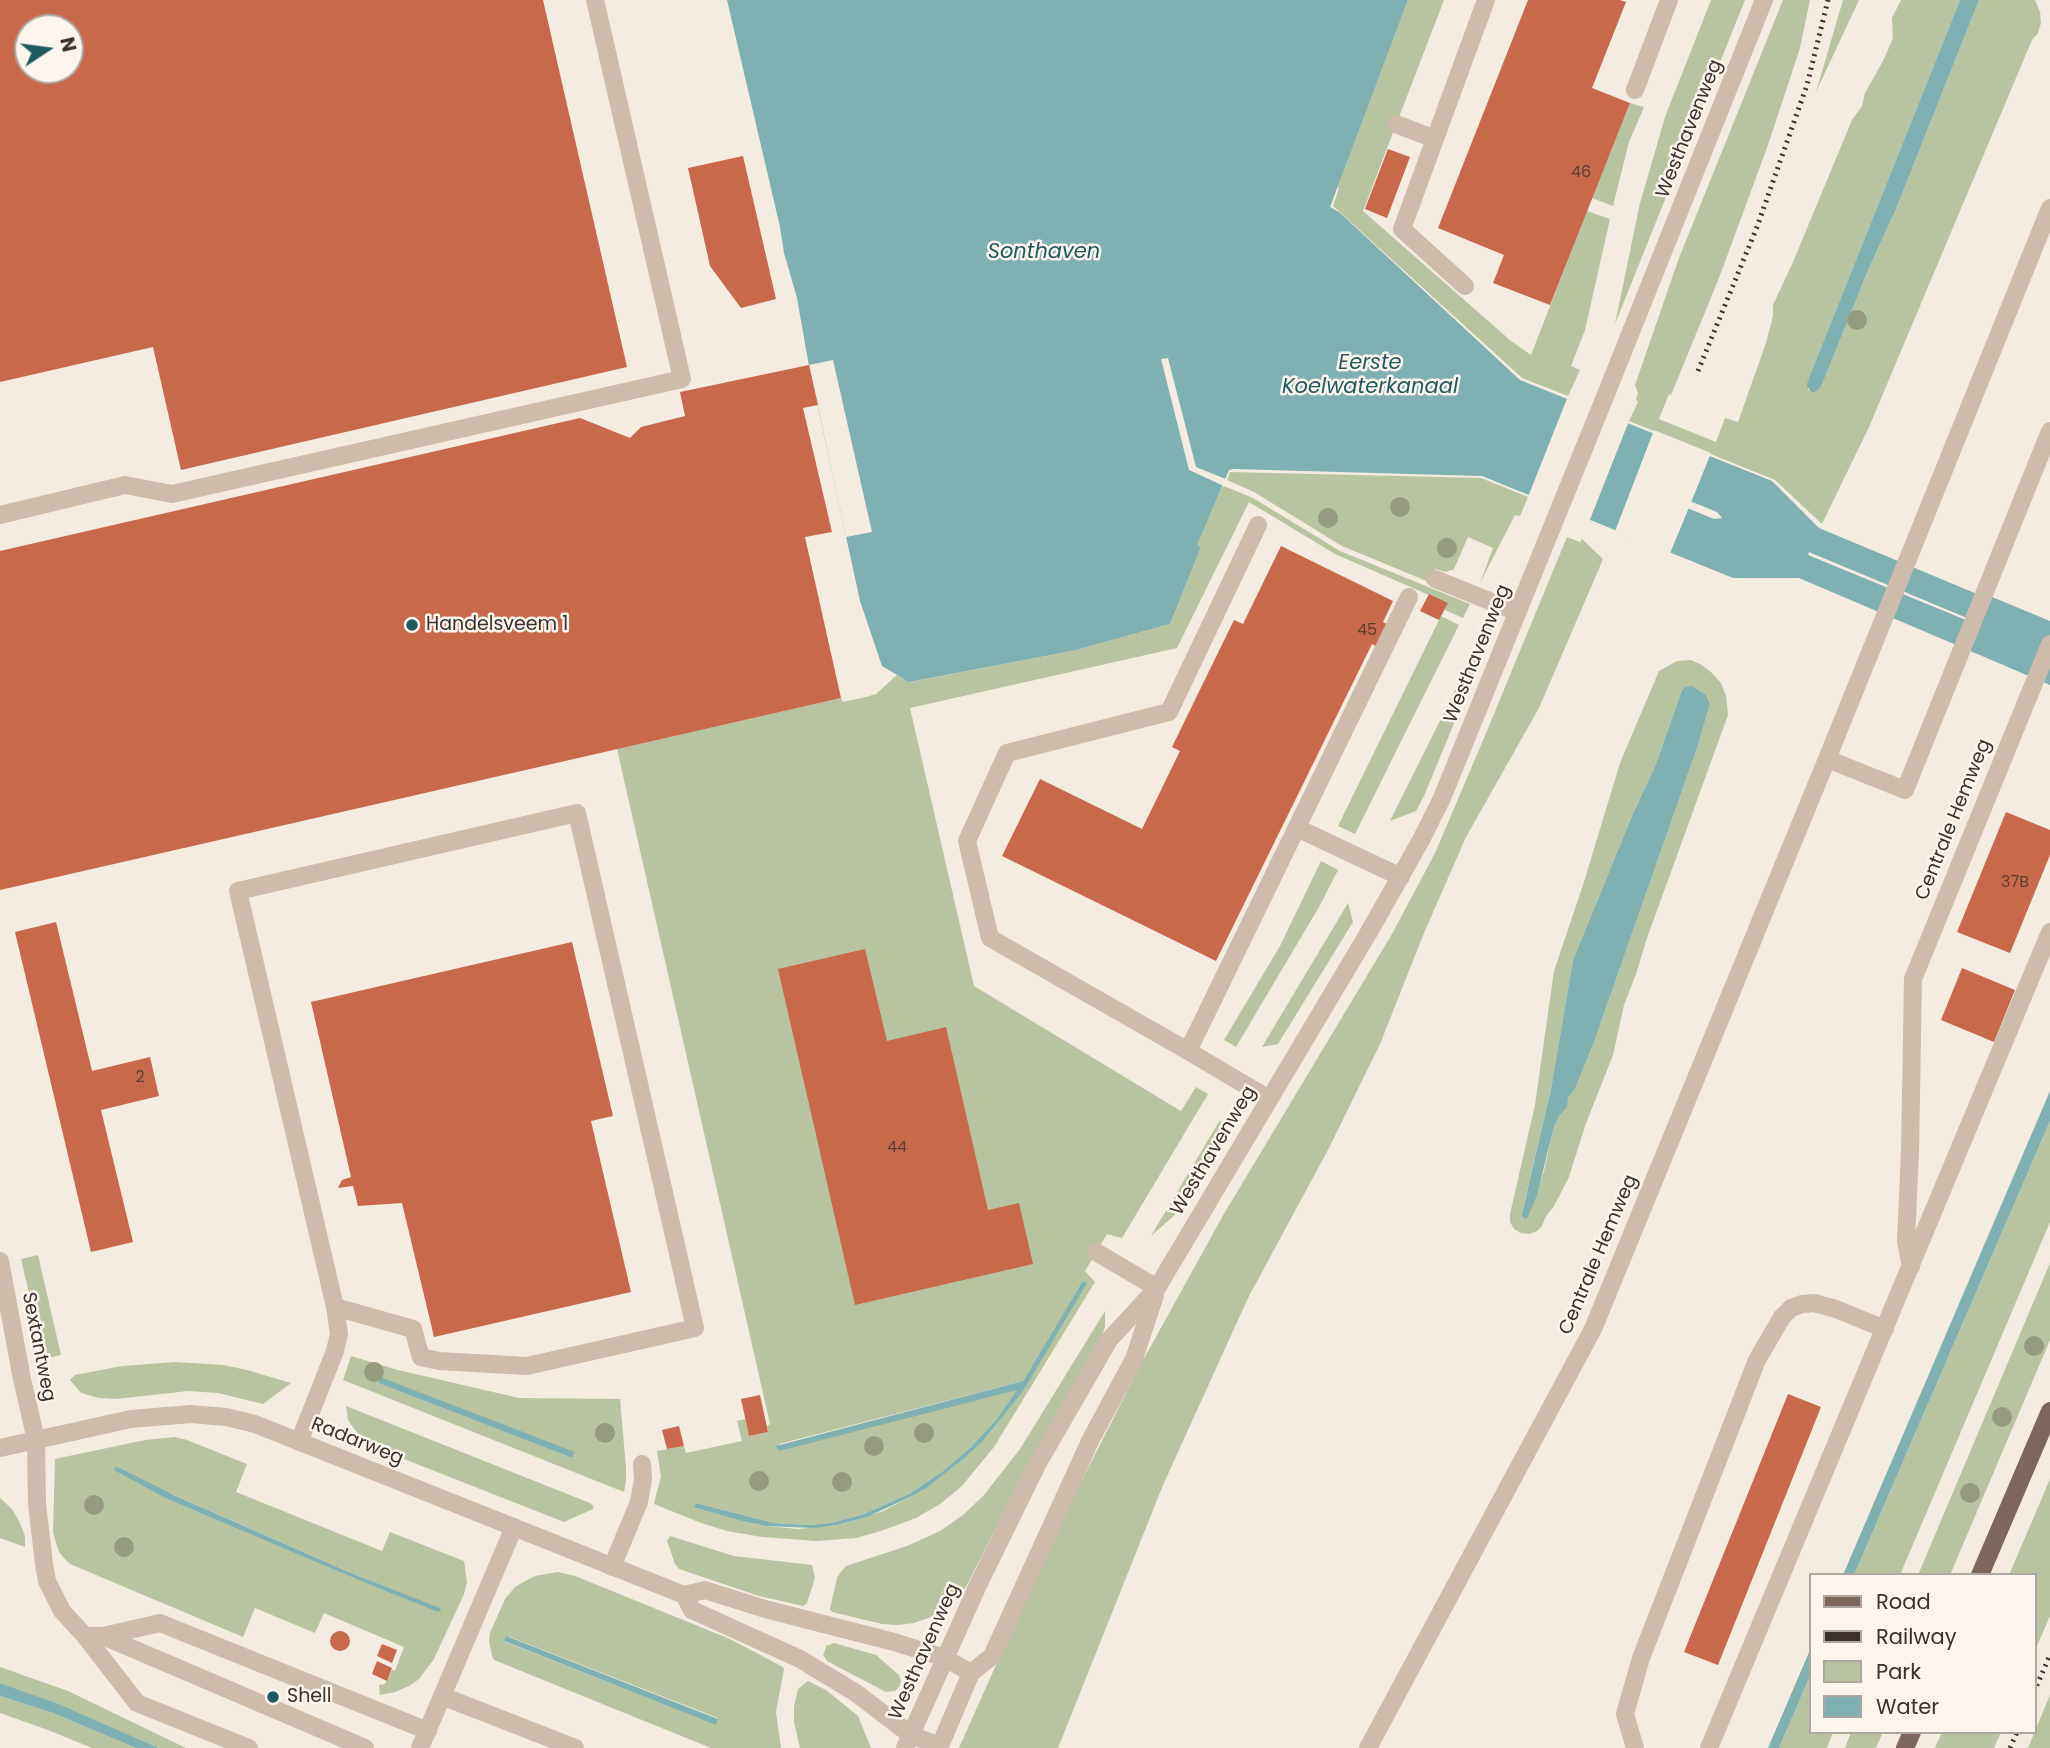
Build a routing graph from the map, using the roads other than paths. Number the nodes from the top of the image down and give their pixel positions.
1 (594, 0) edge
2 (1486, 0) edge
3 (1669, 0) edge
4 (1764, 0) edge
5 (1635, 90) dead end
6 (1396, 124) dead end
7 (1435, 139) junction
8 (2050, 208) edge
9 (1465, 286) dead end
10 (2050, 431) edge
11 (0, 515) edge
12 (1258, 524) dead end
13 (1435, 579) dead end
14 (1409, 597) dead end
15 (1517, 612) junction
16 (2050, 644) edge
17 (1828, 759) junction
18 (1297, 828) junction
19 (1401, 877) junction
20 (2050, 932) edge
21 (1188, 1051) junction
22 (1269, 1099) junction
23 (1096, 1252) dead end
24 (0, 1261) edge
25 (1911, 1267) junction
26 (1157, 1288) junction
27 (335, 1307) junction
28 (1885, 1329) junction
29 (2050, 1411) edge
30 (36, 1440) junction
31 (299, 1441) junction
32 (0, 1448) edge
33 (642, 1464) dead end
34 (514, 1527) junction
35 (612, 1567) junction
36 (1981, 1573) edge
37 (684, 1595) junction
38 (94, 1636) junction
39 (945, 1658) junction
40 (971, 1673) junction
41 (442, 1696) junction
42 (428, 1731) junction
43 (908, 1742) edge
44 (939, 1747) edge
45 (250, 1748) edge
46 (365, 1748) edge
47 (420, 1748) edge
48 (576, 1748) edge
49 (1368, 1748) edge
50 (1636, 1748) edge
51 (1709, 1748) edge

1 - 11 street
2 - 7 street
3 - 5 street
4 - 15 street, Westhavenweg
6 - 7 street
7 - 9 street
8 - 17 street, Centrale Hemweg
10 - 17 street
12 - 21 street
13 - 15 street
14 - 18 street
15 - 19 street, Westhavenweg
16 - 25 street, Centrale Hemweg
17 - 49 street, Centrale Hemweg
18 - 19 street
18 - 21 street
19 - 22 street, Westhavenweg
20 - 25 street
21 - 22 street
22 - 26 street, Westhavenweg
23 - 26 street
24 - 30 street, Sextantweg
25 - 28 street
26 - 39 street, Westhavenweg
26 - 40 street, Westhavenweg
27 - 27 street
27 - 31 street
28 - 50 street
28 - 51 street
29 - 36 main road
30 - 31 street, Radarweg
30 - 32 street, Radarweg
30 - 38 street, Sextantweg
31 - 34 street, Radarweg
33 - 35 street
34 - 35 street, Radarweg
34 - 41 street
35 - 37 street, Radarweg
37 - 39 street, Radarweg
37 - 43 street, Radarweg
38 - 42 street
38 - 45 street, Sextantweg
38 - 46 street
39 - 40 street, Radarweg
39 - 43 street, Westhavenweg
40 - 44 street, Westhavenweg
41 - 42 street
41 - 48 street
42 - 47 street
43 - 44 street, Radarweg

